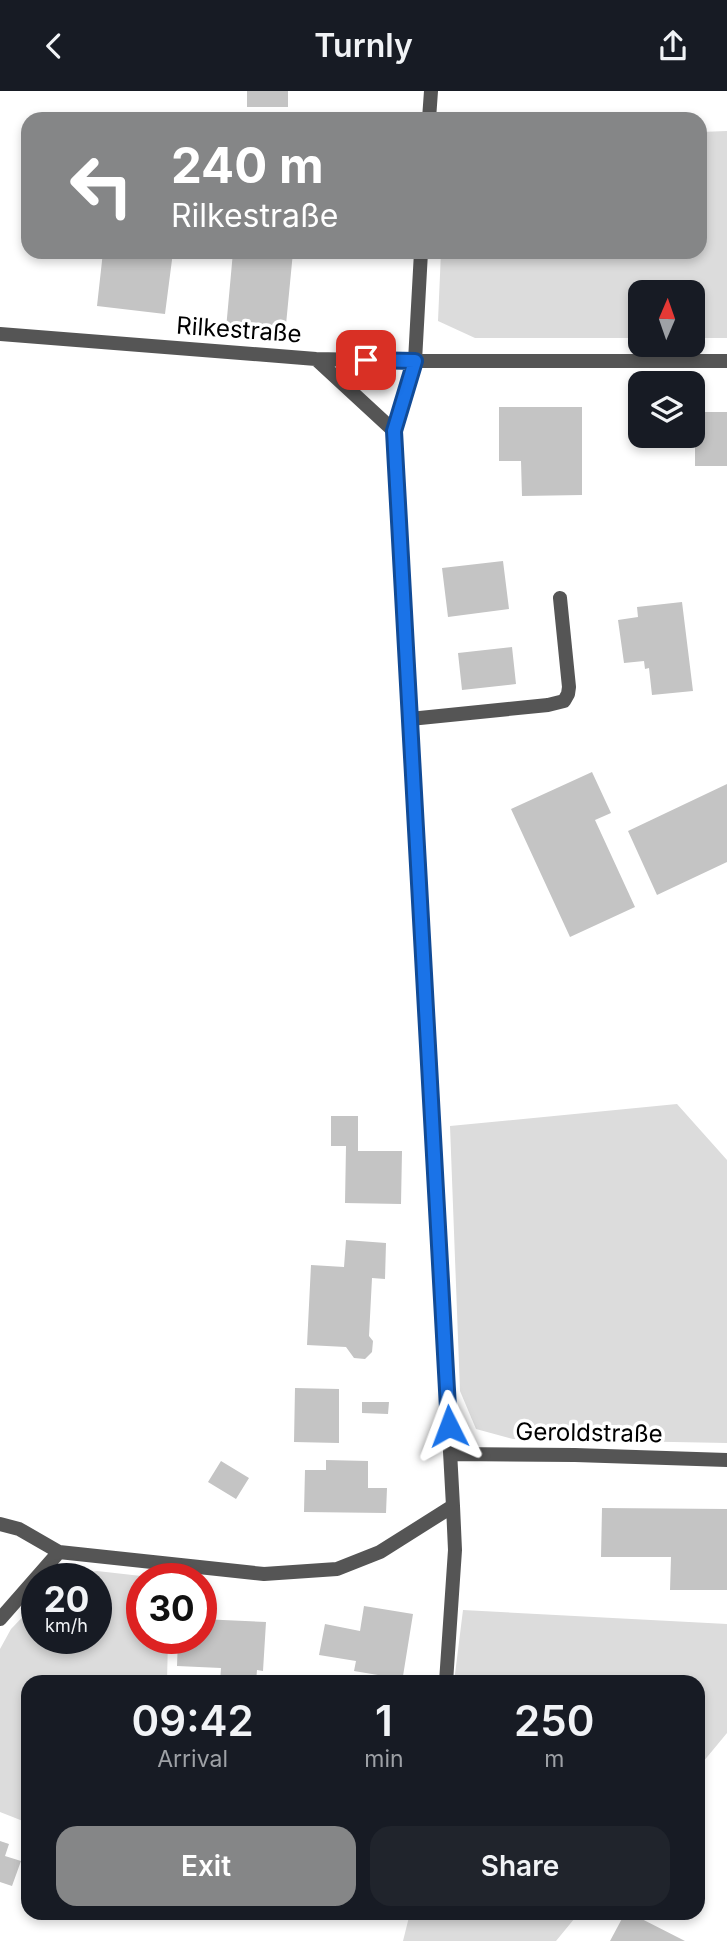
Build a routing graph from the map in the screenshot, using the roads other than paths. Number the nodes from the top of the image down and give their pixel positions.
1 (430, 91) edge
2 (429, 112) edge
3 (421, 259) edge
4 (0, 334) edge
5 (316, 359) junction
6 (415, 361) junction
7 (727, 361) edge
8 (394, 431) junction
9 (560, 598) dead end
10 (410, 719) junction
11 (451, 1454) junction
12 (727, 1460) edge
13 (453, 1506) junction
14 (0, 1524) edge
15 (59, 1552) junction
16 (0, 1619) edge
17 (447, 1675) edge

1 - 2 street
3 - 6 street
4 - 5 street, Rilkestraße
5 - 6 street, Rilkestraße
5 - 8 street
6 - 7 street, Rilkestraße
6 - 8 street
8 - 10 street
9 - 10 street
10 - 11 street
11 - 12 street, Geroldstraße
11 - 13 street
13 - 15 street
13 - 17 street
14 - 15 street
15 - 16 street

